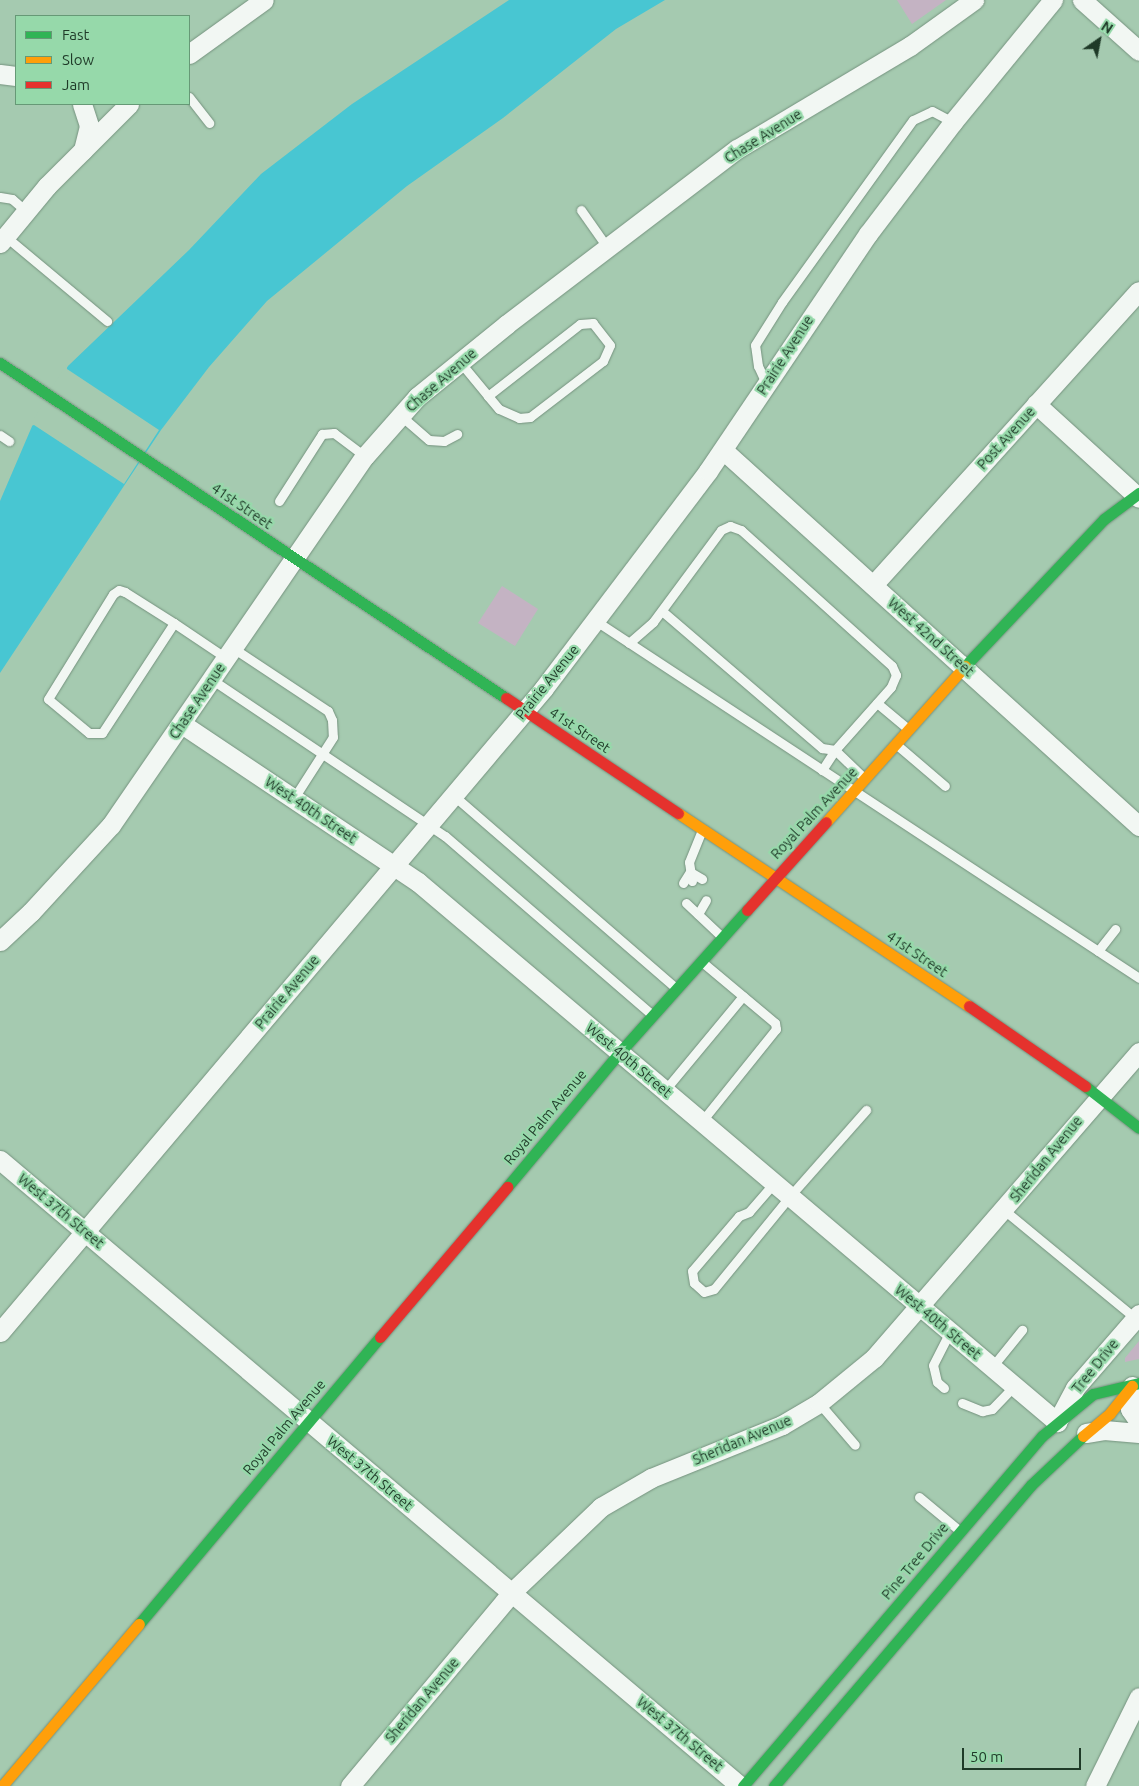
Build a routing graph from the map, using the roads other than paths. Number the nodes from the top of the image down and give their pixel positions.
1 (264, 0) edge
2 (974, 0) edge
3 (1053, 0) edge
4 (1082, 0) edge
5 (1139, 51) edge
6 (190, 53) edge
7 (0, 74) edge
8 (15, 76) edge
9 (190, 98) edge
10 (82, 105) edge
11 (129, 105) edge
12 (953, 122) junction
13 (210, 123) dead end
14 (83, 150) junction
15 (0, 197) edge
16 (581, 210) dead end
17 (26, 211) junction
18 (3, 239) edge
19 (607, 247) junction
20 (1139, 291) edge
21 (107, 321) dead end
22 (460, 362) junction
23 (0, 363) edge
24 (766, 383) junction
25 (488, 396) junction
26 (1036, 404) junction
27 (400, 415) junction
28 (458, 434) dead end
29 (0, 435) edge
30 (9, 441) dead end
31 (723, 450) junction
32 (365, 456) junction
33 (1138, 495) edge
34 (279, 501) dead end
35 (294, 558) junction
36 (873, 585) junction
37 (662, 611) junction
38 (596, 621) junction
39 (174, 623) junction
40 (629, 643) junction
41 (230, 653) junction
42 (965, 668) junction
43 (212, 680) junction
44 (876, 703) junction
45 (524, 712) junction
46 (182, 724) junction
47 (910, 730) junction
48 (897, 745) junction
49 (834, 750) junction
50 (321, 755) junction
51 (822, 770) junction
52 (866, 779) junction
53 (945, 786) dead end
54 (854, 792) junction
55 (453, 795) junction
56 (294, 798) junction
57 (427, 826) junction
58 (1139, 826) edge
59 (702, 830) junction
60 (394, 865) junction
61 (776, 878) junction
62 (702, 880) dead end
63 (706, 900) dead end
64 (690, 902) dead end
65 (698, 914) junction
66 (1115, 929) dead end
67 (723, 937) junction
68 (0, 941) edge
69 (1098, 951) junction
70 (702, 962) junction
71 (1139, 978) edge
72 (677, 989) junction
73 (743, 996) junction
74 (653, 1015) junction
75 (620, 1052) junction
76 (1139, 1052) edge
77 (665, 1090) junction
78 (1099, 1096) junction
79 (866, 1110) dead end
80 (702, 1121) junction
81 (1139, 1128) edge
82 (0, 1160) edge
83 (774, 1182) junction
84 (790, 1196) junction
85 (1004, 1210) junction
86 (86, 1232) junction
87 (920, 1307) junction
88 (1137, 1316) edge
89 (1022, 1330) dead end
90 (0, 1332) edge
91 (950, 1332) junction
92 (992, 1367) junction
93 (1135, 1385) edge
94 (1014, 1386) junction
95 (944, 1388) dead end
96 (819, 1403) junction
97 (962, 1403) dead end
98 (308, 1421) junction
99 (1057, 1422) junction
100 (1139, 1422) edge
101 (1086, 1433) junction
102 (1139, 1433) edge
103 (855, 1444) dead end
104 (1051, 1464) junction
105 (919, 1497) dead end
106 (960, 1531) junction
107 (512, 1592) junction
108 (1139, 1697) edge
109 (3, 1784) edge
110 (350, 1786) edge
111 (742, 1786) edge
112 (774, 1786) edge
113 (1095, 1786) edge

1 - 6 street
2 - 19 street, Chase Avenue
3 - 12 street, Prairie Avenue
4 - 5 street
7 - 8 street
9 - 13 lane
10 - 14 street
11 - 14 street
12 - 24 street, Prairie Avenue
12 - 24 lane
14 - 17 street
15 - 17 lane
16 - 19 lane
17 - 18 street
18 - 21 lane
19 - 22 street, Chase Avenue
20 - 26 street, Post Avenue
22 - 25 lane
22 - 27 street, Chase Avenue
23 - 35 main road, 41st Street
24 - 31 street, Prairie Avenue
25 - 25 lane
26 - 33 street
26 - 36 street, Post Avenue
27 - 28 lane
27 - 32 street, Chase Avenue
29 - 30 lane
31 - 36 street, West 42nd Street
31 - 38 street, Prairie Avenue
32 - 34 lane
32 - 35 street, Chase Avenue
33 - 42 main road, Royal Palm Avenue
35 - 41 street, Chase Avenue
35 - 45 main road, 41st Street
36 - 42 street, West 42nd Street
37 - 40 lane
37 - 44 lane
37 - 49 lane
38 - 40 lane
38 - 45 street, Prairie Avenue
39 - 39 lane
39 - 41 lane
40 - 51 lane
41 - 43 street, Chase Avenue
41 - 50 lane
42 - 47 main road, Royal Palm Avenue
42 - 58 street, West 42nd Street
43 - 46 street, Chase Avenue
43 - 50 lane
44 - 47 lane
44 - 49 lane
45 - 55 street, Prairie Avenue
45 - 59 main road, 41st Street
46 - 56 street, West 40th Street
46 - 68 street, Chase Avenue
47 - 48 main road, Royal Palm Avenue
48 - 52 main road, Royal Palm Avenue
48 - 53 lane
49 - 51 lane
49 - 52 lane
50 - 56 lane
50 - 57 lane
51 - 54 lane
52 - 54 main road, Royal Palm Avenue
54 - 61 main road, Royal Palm Avenue
54 - 69 lane
55 - 57 street, Prairie Avenue
55 - 72 lane
56 - 60 street, West 40th Street
57 - 60 street, Prairie Avenue
57 - 74 lane
59 - 61 main road, 41st Street
59 - 62 lane
60 - 75 street, West 40th Street
60 - 86 street, Prairie Avenue
61 - 67 main road, Royal Palm Avenue
61 - 78 main road, 41st Street
63 - 65 lane
64 - 65 lane
65 - 67 lane
66 - 69 lane
67 - 70 main road, Royal Palm Avenue
69 - 71 lane
70 - 72 main road, Royal Palm Avenue
70 - 73 lane
72 - 74 main road, Royal Palm Avenue
73 - 77 lane
73 - 80 lane
74 - 75 main road, Royal Palm Avenue
75 - 77 street, West 40th Street
75 - 98 main road, Royal Palm Avenue
76 - 78 street, Sheridan Avenue
77 - 80 street, West 40th Street
78 - 81 main road, 41st Street
78 - 85 street, Sheridan Avenue
79 - 84 lane
80 - 83 street, West 40th Street
82 - 86 street, West 37th Street
83 - 84 street, West 40th Street
83 - 84 lane
84 - 87 street, West 40th Street
85 - 87 street, Sheridan Avenue
85 - 88 lane
86 - 90 street, Prairie Avenue
86 - 98 street, West 37th Street
87 - 91 street, West 40th Street
87 - 96 street, Sheridan Avenue
88 - 99 street, Tree Drive
89 - 92 lane
91 - 92 street, West 40th Street
91 - 95 lane
92 - 94 street, West 40th Street
93 - 99 main road, Pine Tree Drive
93 - 100 street
93 - 101 main road
94 - 97 lane
94 - 99 street, West 40th Street
96 - 103 lane
96 - 107 street, Sheridan Avenue
98 - 107 street, West 37th Street
98 - 109 main road, Royal Palm Avenue
99 - 104 main road
99 - 106 main road, Pine Tree Drive
101 - 102 street
101 - 104 main road
104 - 112 main road
105 - 106 lane
106 - 111 main road, Pine Tree Drive
107 - 110 street, Sheridan Avenue
107 - 111 street, West 37th Street
108 - 113 street

